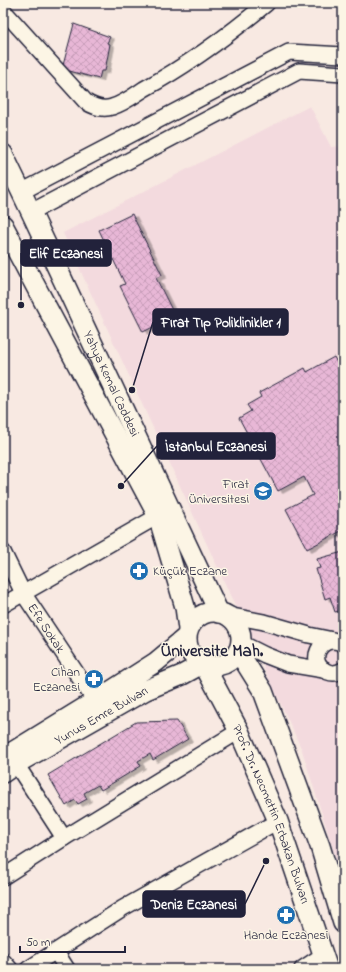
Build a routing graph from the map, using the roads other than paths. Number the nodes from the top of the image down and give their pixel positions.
1 (267, 3) edge
2 (3, 10) edge
3 (343, 55) edge
4 (343, 74) edge
5 (3, 154) edge
6 (21, 192) junction
7 (31, 212) junction
8 (3, 225) edge
9 (158, 516) junction
10 (3, 552) edge
11 (24, 593) junction
12 (3, 605) edge
13 (223, 614) junction
14 (187, 633) junction
15 (338, 642) edge
16 (240, 647) junction
17 (203, 664) junction
18 (324, 670) junction
19 (342, 671) edge
20 (95, 701) junction
21 (239, 731) junction
22 (7, 765) edge
23 (278, 821) junction
24 (64, 838) junction
25 (3, 877) edge
26 (343, 924) edge
27 (56, 952) junction
28 (3, 961) edge
29 (326, 962) edge
30 (10, 969) edge
31 (28, 969) edge
32 (67, 969) edge
33 (302, 969) edge

1 - 2 street
3 - 6 street
4 - 7 street
5 - 6 main road, Yahya Kemal Caddesi
6 - 7 main road, Yahya Kemal Caddesi
7 - 13 main road, Yahya Kemal Caddesi
8 - 9 main road, Yahya Kemal Caddesi
9 - 11 street
9 - 14 main road, Yahya Kemal Caddesi
10 - 11 street, Efe Sokak
11 - 12 street
11 - 20 street, Efe Sokak
13 - 14 main road
13 - 15 street
13 - 16 main road
14 - 17 main road
14 - 20 main road, Yunus Emre Bulvarı
15 - 18 street
16 - 17 main road
16 - 18 street
16 - 26 main road
17 - 21 main road, Prof. Dr. Necmettin Erbakan Bulvarı
17 - 22 main road, Yunus Emre Bulvarı
18 - 19 street
20 - 22 main road, Yunus Emre Bulvarı
21 - 23 main road, Prof. Dr. Necmettin Erbakan Bulvarı
21 - 24 street
22 - 24 street
23 - 27 street
23 - 29 main road, Prof. Dr. Necmettin Erbakan Bulvarı
24 - 25 street
27 - 31 street
27 - 32 street
28 - 30 street
29 - 33 street

